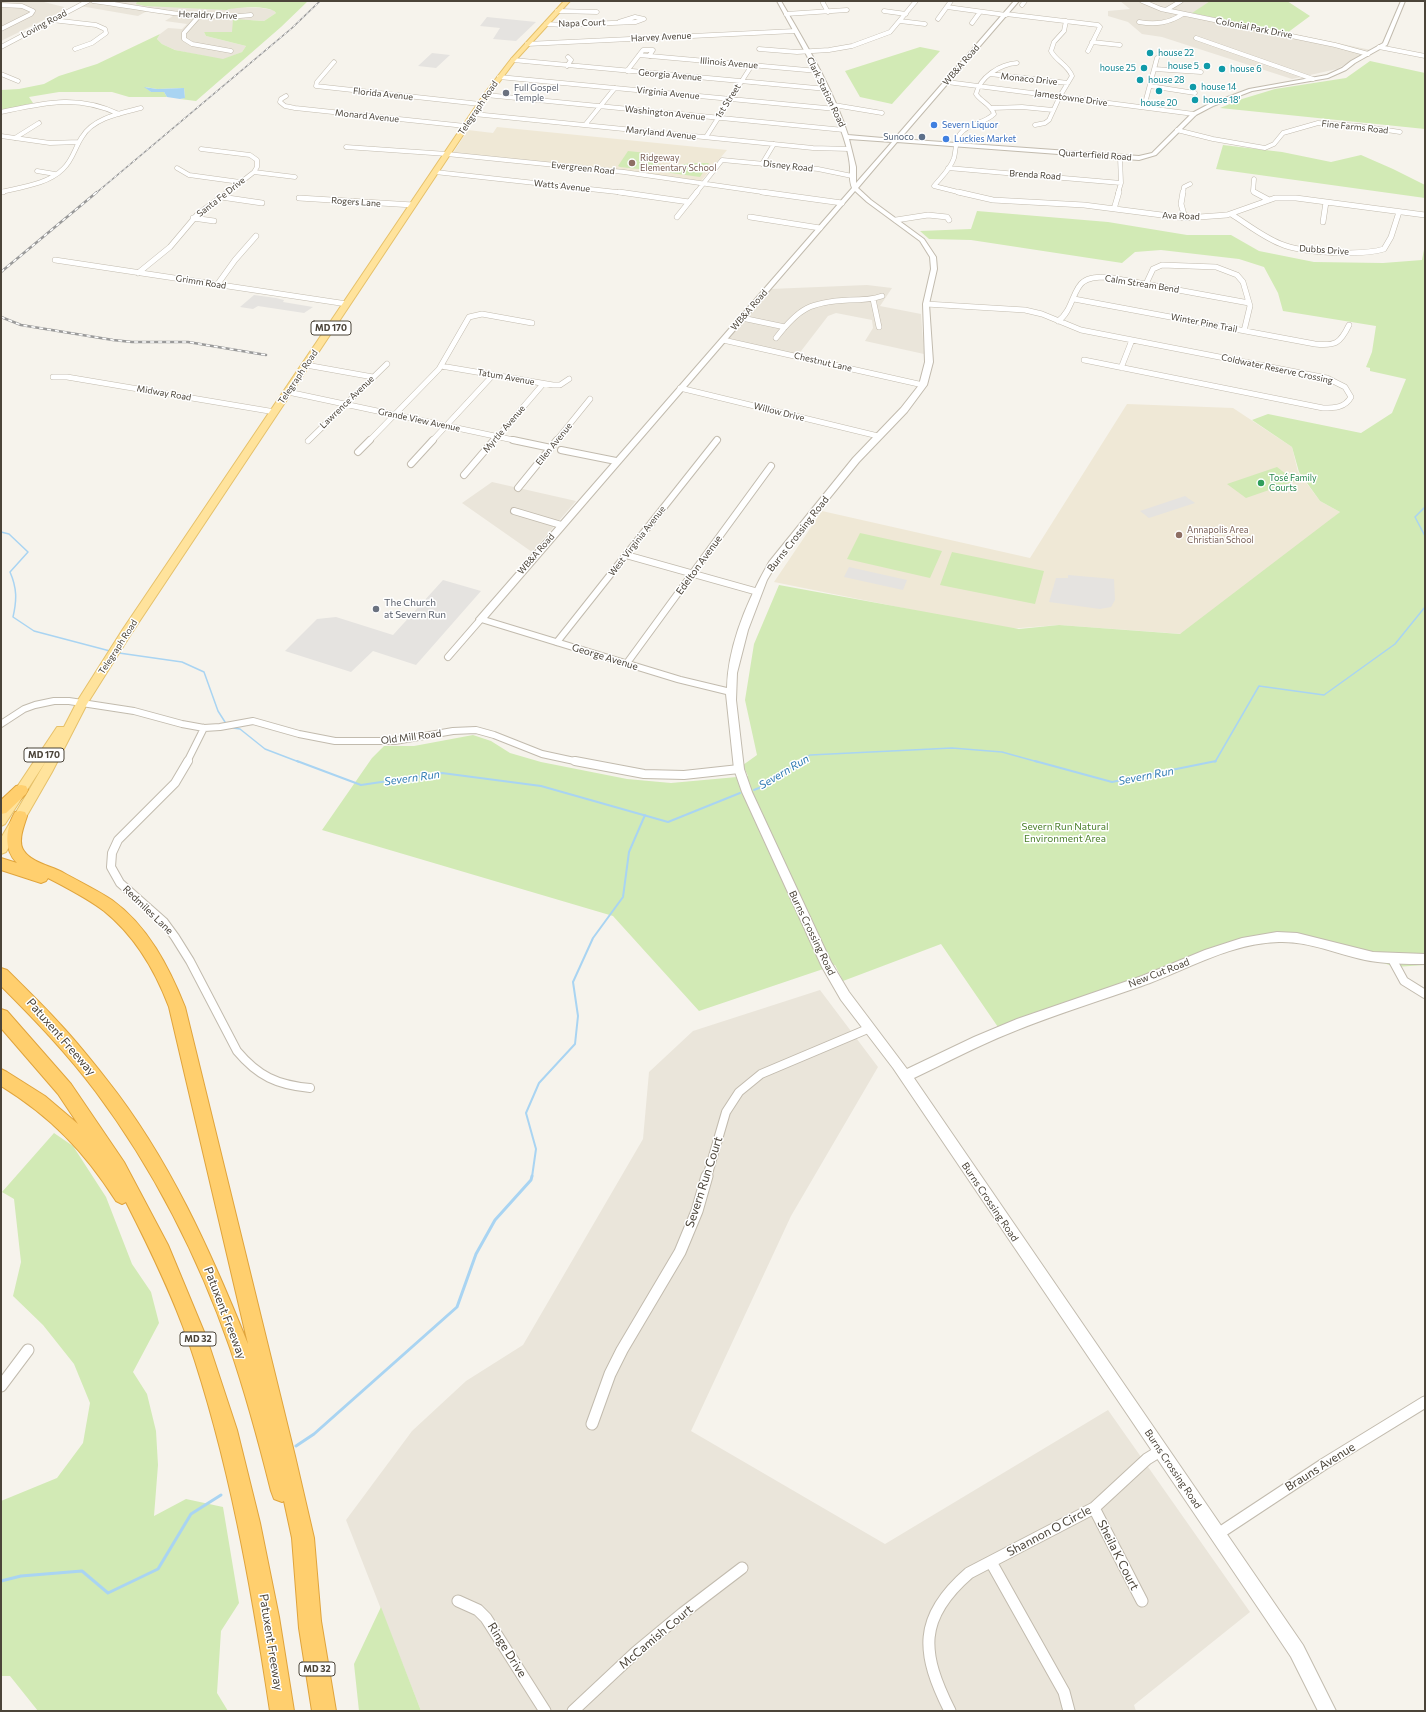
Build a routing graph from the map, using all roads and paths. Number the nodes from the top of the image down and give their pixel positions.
1 (88, 1) edge
2 (93, 1) edge
3 (117, 1) edge
4 (567, 1) edge
5 (779, 1) edge
6 (916, 1) edge
7 (951, 1) edge
8 (1025, 1) edge
9 (1142, 1) edge
10 (1181, 1) edge
11 (1403, 1) edge
12 (823, 3) dead end
13 (1020, 3) edge
14 (112, 4) junction
15 (1, 5) edge
16 (947, 7) junction
17 (846, 10) dead end
18 (1166, 10) junction
19 (884, 11) dead end
20 (557, 12) junction
21 (598, 12) dead end
22 (828, 12) junction
23 (980, 12) junction
24 (786, 14) junction
25 (906, 14) junction
26 (1006, 14) junction
27 (1183, 14) junction
28 (251, 15) dead end
29 (199, 16) junction
30 (938, 19) dead end
31 (52, 20) junction
32 (900, 21) junction
33 (1066, 21) junction
34 (619, 22) junction
35 (972, 22) dead end
36 (1139, 22) dead end
37 (546, 24) junction
38 (926, 24) dead end
39 (1, 29) edge
40 (795, 31) junction
41 (1196, 38) dead end
42 (1092, 42) junction
43 (527, 44) junction
44 (1120, 45) dead end
45 (1, 47) edge
46 (1379, 47) junction
47 (759, 49) dead end
48 (75, 50) dead end
49 (806, 51) junction
50 (231, 52) dead end
51 (1088, 52) dead end
52 (1368, 54) junction
53 (639, 55) junction
54 (649, 56) junction
55 (1425, 56) edge
56 (568, 57) dead end
57 (1157, 58) dead end
58 (514, 60) junction
59 (334, 62) dead end
60 (1017, 63) dead end
61 (752, 65) junction
62 (567, 66) junction
63 (1154, 69) junction
64 (627, 71) junction
65 (818, 71) junction
66 (1201, 72) dead end
67 (1, 74) edge
68 (990, 74) junction
69 (499, 77) junction
70 (1313, 79) junction
71 (18, 82) dead end
72 (741, 82) junction
73 (947, 82) junction
74 (1068, 83) junction
75 (1150, 86) junction
76 (980, 87) junction
77 (615, 88) junction
78 (827, 90) junction
79 (1195, 93) dead end
80 (486, 95) junction
81 (286, 96) dead end
82 (1060, 96) junction
83 (729, 99) junction
84 (480, 104) junction
85 (601, 106) junction
86 (835, 107) junction
87 (1144, 107) junction
88 (141, 108) dead end
89 (992, 108) junction
90 (1054, 110) junction
91 (1, 112) edge
92 (882, 113) dead end
93 (119, 114) junction
94 (474, 114) junction
95 (1194, 114) junction
96 (717, 118) junction
97 (39, 123) dead end
98 (585, 125) junction
99 (1035, 125) dead end
100 (465, 126) junction
101 (844, 130) junction
102 (1177, 130) junction
103 (1400, 132) dead end
104 (1, 136) edge
105 (706, 137) junction
106 (847, 137) junction
107 (15, 138) junction
108 (896, 141) junction
109 (79, 142) junction
110 (774, 144) junction
111 (956, 145) junction
112 (346, 147) dead end
113 (201, 149) dead end
114 (849, 149) junction
115 (447, 154) junction
116 (1120, 157) junction
117 (762, 164) junction
118 (177, 168) dead end
119 (948, 168) junction
120 (37, 171) dead end
121 (254, 172) junction
122 (435, 172) junction
123 (55, 174) junction
124 (852, 176) junction
125 (295, 177) dead end
126 (1254, 179) dead end
127 (240, 182) junction
128 (704, 183) junction
129 (1121, 183) junction
130 (1190, 184) dead end
131 (855, 188) junction
132 (1, 192) edge
133 (221, 197) junction
134 (299, 198) dead end
135 (1269, 200) junction
136 (689, 202) junction
137 (1326, 202) junction
138 (262, 203) dead end
139 (842, 203) junction
140 (413, 206) junction
141 (1114, 209) junction
142 (1399, 212) junction
143 (1231, 214) junction
144 (1425, 215) edge
145 (750, 217) dead end
146 (193, 218) junction
147 (677, 218) dead end
148 (1185, 218) junction
149 (896, 220) junction
150 (949, 220) dead end
151 (214, 221) dead end
152 (1323, 222) dead end
153 (820, 228) junction
154 (256, 236) dead end
155 (55, 260) dead end
156 (138, 273) junction
157 (1146, 284) junction
158 (217, 285) junction
159 (882, 296) dead end
160 (873, 299) junction
161 (1074, 299) junction
162 (1249, 303) junction
163 (347, 304) junction
164 (926, 304) junction
165 (742, 318) junction
166 (1058, 321) junction
167 (532, 323) dead end
168 (1349, 325) dead end
169 (785, 327) junction
170 (879, 327) dead end
171 (1244, 331) junction
172 (776, 338) dead end
173 (723, 340) junction
174 (1132, 340) junction
175 (1084, 360) dead end
176 (387, 364) dead end
177 (306, 365) junction
178 (441, 366) junction
179 (1121, 368) junction
180 (493, 375) junction
181 (53, 376) dead end
182 (373, 377) junction
183 (569, 380) dead end
184 (544, 384) junction
185 (923, 385) junction
186 (680, 388) junction
187 (288, 392) junction
188 (590, 399) dead end
189 (346, 404) junction
190 (275, 412) junction
191 (395, 414) junction
192 (446, 425) junction
193 (878, 436) junction
194 (498, 437) junction
195 (717, 440) dead end
196 (308, 441) dead end
197 (551, 448) junction
198 (561, 450) dead end
199 (358, 452) dead end
200 (616, 462) junction
201 (410, 464) dead end
202 (771, 466) dead end
203 (464, 475) dead end
204 (518, 488) dead end
205 (514, 511) dead end
206 (561, 525) junction
207 (626, 555) junction
208 (692, 574) junction
209 (758, 592) junction
210 (480, 619) junction
211 (557, 642) junction
212 (448, 657) dead end
213 (627, 663) junction
214 (731, 692) junction
215 (82, 703) junction
216 (1, 724) edge
217 (204, 728) junction
218 (739, 770) junction
219 (21, 790) junction
220 (1, 808) edge
221 (20, 816) junction
222 (1, 821) edge
223 (1, 849) edge
224 (1, 864) edge
225 (96, 898) junction
226 (1392, 959) junction
227 (1425, 959) edge
228 (1, 975) edge
229 (1425, 994) edge
230 (1, 1016) edge
231 (870, 1028) junction
232 (905, 1076) junction
233 (1, 1077) edge
234 (310, 1088) dead end
235 (180, 1294) junction
236 (28, 1350) dead end
237 (1, 1386) edge
238 (1425, 1402) edge
239 (592, 1424) dead end
240 (1160, 1450) junction
241 (1094, 1508) junction
242 (1218, 1534) junction
243 (991, 1562) junction
244 (742, 1568) dead end
245 (458, 1601) dead end
246 (1142, 1601) dead end
247 (310, 1628) junction
248 (282, 1711) edge
249 (324, 1711) edge
250 (545, 1711) edge
251 (573, 1711) edge
252 (950, 1711) edge
253 (1069, 1711) edge
254 (1327, 1711) edge

1 - 31 street, Loving Road
2 - 14 street, Heraldry Drive
3 - 14 street
4 - 20 main road, Telegraph Road / MD 170
5 - 24 street, Clark Station Road
6 - 25 street
7 - 16 street
8 - 13 street
9 - 18 street, Colonial Park Drive
10 - 18 street
11 - 46 street, Quarterfield Road
12 - 22 street
13 - 26 street, WB&A Road
14 - 29 street, Heraldry Drive
15 - 39 street
16 - 23 street
16 - 30 street
17 - 22 street
18 - 27 street, Colonial Park Drive
19 - 25 street
20 - 21 street
20 - 37 main road, Telegraph Road / MD 170
22 - 24 street
23 - 26 street
23 - 35 street
24 - 40 street, Clark Station Road
25 - 32 street
26 - 33 street
26 - 73 street, WB&A Road
27 - 36 street
27 - 52 street, Colonial Park Drive
28 - 29 street, Heraldry Drive
29 - 50 street
31 - 45 street, Loving Road
31 - 48 street
32 - 38 street
32 - 49 street
33 - 42 street
33 - 74 street
34 - 34 street, Napa Court
34 - 37 street, Napa Court
37 - 43 main road, Telegraph Road / MD 170
40 - 43 street, Harvey Avenue
40 - 49 street, Clark Station Road
41 - 70 street
42 - 44 street
42 - 51 street
43 - 58 main road, Telegraph Road / MD 170
46 - 52 street, Quarterfield Road
46 - 55 street
47 - 49 street
49 - 65 street, Clark Station Road
52 - 70 street, Quarterfield Road
53 - 54 street, Illinois Avenue
53 - 54 street
53 - 64 street
54 - 61 street, Illinois Avenue
56 - 62 street
57 - 63 street
58 - 62 street, Georgia Avenue
58 - 69 main road, Telegraph Road / MD 170
59 - 84 street, Florida Avenue
60 - 68 street
61 - 65 street, Illinois Avenue
61 - 72 street, 1st Street
62 - 64 street, Georgia Avenue
63 - 66 street
63 - 75 street
64 - 72 street, Georgia Avenue
65 - 78 street, Clark Station Road
67 - 71 street
68 - 74 street, Monaco Drive
68 - 76 street
69 - 77 street, Virginia Avenue
69 - 80 main road, Telegraph Road / MD 170
70 - 95 street, Quarterfield Road
72 - 78 street, Georgia Avenue
72 - 83 street, 1st Street
73 - 76 street, Jamestowne Drive
73 - 108 street, WB&A Road
74 - 82 street
75 - 79 street
75 - 87 street
76 - 82 street, Jamestowne Drive
76 - 89 street
77 - 83 street, Virginia Avenue
77 - 85 street
78 - 86 street, Clark Station Road
80 - 84 main road, Telegraph Road / MD 170
80 - 85 street, Washington Avenue
81 - 100 street, Monard Avenue
82 - 87 street, Jamestowne Drive
82 - 90 street
83 - 86 street, Virginia Avenue
83 - 96 street, 1st Street
84 - 94 main road, Telegraph Road / MD 170
85 - 96 street, Washington Avenue
85 - 98 street
86 - 92 street, Virginia Avenue
86 - 101 street, Clark Station Road
87 - 95 street, Jamestowne Drive
88 - 93 street
89 - 90 street
89 - 111 street
90 - 99 street
91 - 93 street
93 - 109 street
94 - 98 street, Maryland Avenue
94 - 100 main road, Telegraph Road / MD 170
95 - 102 street, Quarterfield Road
96 - 101 street, Washington Avenue
96 - 105 street, 1st Street
97 - 107 street
98 - 105 street, Maryland Avenue
100 - 115 main road, Telegraph Road / MD 170
101 - 106 street, Clark Station Road
102 - 103 street, Fine Farms Road
102 - 116 street, Quarterfield Road
104 - 107 street
105 - 110 street, Maryland Avenue
106 - 108 street, Quarterfield Road
106 - 114 street, Clark Station Road
107 - 109 street
108 - 111 street, Quarterfield Road
108 - 131 street, WB&A Road
109 - 123 street
110 - 114 street, Maryland Avenue
110 - 117 street
111 - 116 street, Quarterfield Road
111 - 119 street
112 - 115 street, Evergreen Road
113 - 121 street, Santa Fe Drive
114 - 124 street, Clark Station Road
115 - 122 main road, Telegraph Road / MD 170
115 - 128 street, Evergreen Road
116 - 129 street
117 - 124 street, Disney Road
117 - 128 street, Disney Road
118 - 127 street
119 - 129 street, Brenda Road
119 - 141 street, Ava Road
120 - 123 street
121 - 125 street
121 - 127 street, Santa Fe Drive
122 - 136 street, Watts Avenue
122 - 140 main road, Telegraph Road / MD 170
123 - 132 street
124 - 131 street, Clark Station Road
126 - 135 street
127 - 133 street, Santa Fe Drive
128 - 136 street
128 - 139 street, Evergreen Road
129 - 141 street
130 - 148 street
131 - 139 street, WB&A Road
131 - 149 street, Burns Crossing Road
133 - 138 street
133 - 146 street, Santa Fe Drive
134 - 140 street, Rogers Lane
135 - 137 street, Ava Road
135 - 143 street, Ava Road
136 - 147 street
137 - 142 street, Ava Road
137 - 152 street
139 - 153 street, WB&A Road
140 - 163 main road, Telegraph Road / MD 170
141 - 148 street, Ava Road
142 - 143 street, Dubbs Drive
142 - 144 street, Ava Road
143 - 148 street, Ava Road
145 - 153 street
146 - 151 street
146 - 156 street, Santa Fe Drive
149 - 150 street
149 - 164 street, Burns Crossing Road
153 - 165 street, WB&A Road
154 - 158 street
155 - 156 street, Grimm Road
156 - 158 street, Grimm Road
157 - 161 street, Calm Stream Bend
157 - 162 street, Calm Stream Bend
157 - 162 street
158 - 163 street, Grimm Road
159 - 160 street
160 - 169 street
160 - 170 street
161 - 166 street, Calm Stream Bend
161 - 171 street, Winter Pine Trail
162 - 171 street
163 - 177 main road, Telegraph Road / MD 170
164 - 166 street, Coldwater Reserve Crossing
164 - 185 street, Burns Crossing Road
165 - 169 street
165 - 173 street, WB&A Road
166 - 174 street, Coldwater Reserve Crossing
167 - 178 street
168 - 171 street, Winter Pine Trail
169 - 172 street
173 - 185 street, Chestnut Lane
173 - 186 street, WB&A Road
174 - 179 street
174 - 179 street, Coldwater Reserve Crossing
175 - 179 street, Coldwater Reserve Crossing
176 - 182 street, Lawrence Avenue
177 - 182 street
177 - 187 main road, Telegraph Road / MD 170
178 - 180 street, Tatum Avenue
178 - 191 street
180 - 184 street, Tatum Avenue
180 - 192 street
181 - 190 street, Midway Road
182 - 189 street, Lawrence Avenue
183 - 184 street, Tatum Avenue
184 - 194 street, Myrtle Avenue
185 - 193 street, Burns Crossing Road
186 - 193 street, Willow Drive
186 - 200 street, WB&A Road
187 - 189 street, Grande View Avenue
187 - 190 main road, Telegraph Road / MD 170
188 - 197 street, Ellen Avenue
189 - 191 street, Grande View Avenue
189 - 196 street, Lawrence Avenue
190 - 215 main road, Telegraph Road / MD 170
191 - 192 street, Grande View Avenue
191 - 199 street
192 - 194 street, Grande View Avenue
192 - 201 street
193 - 209 street, Burns Crossing Road
194 - 197 street, Grande View Avenue
194 - 203 street, Myrtle Avenue
195 - 207 street, West Virginia Avenue
197 - 204 street, Ellen Avenue
198 - 200 street
200 - 206 street, WB&A Road
202 - 208 street, Edelton Avenue
205 - 206 street
206 - 210 street, WB&A Road
207 - 208 street
207 - 211 street, West Virginia Avenue
208 - 209 street
208 - 213 street, Edelton Avenue
209 - 214 street, Burns Crossing Road
210 - 211 street, George Avenue
210 - 212 street
211 - 213 street, George Avenue
213 - 214 street, George Avenue
214 - 218 street, Burns Crossing Road
215 - 216 street, Old Mill Road
215 - 217 street, Old Mill Road
215 - 219 main road, Telegraph Road / MD 170
215 - 221 main road, Telegraph Road / MD 170
217 - 218 street, Old Mill Road
217 - 234 street, Redmiles Lane
218 - 231 street, Burns Crossing Road
219 - 220 highway
219 - 222 main road, Telegraph Road / MD 170
221 - 223 main road, Telegraph Road / MD 170
221 - 225 highway
224 - 225 highway
225 - 247 highway
226 - 227 street, New Cut Road
226 - 229 street
226 - 232 street, New Cut Road
228 - 247 highway, Patuxent Freeway / MD 32
230 - 235 highway, Patuxent Freeway / MD 32
231 - 232 street, Burns Crossing Road
231 - 239 street, Severn Run Court
232 - 240 street, Burns Crossing Road
233 - 235 highway
235 - 248 highway, Patuxent Freeway / MD 32
236 - 237 street
238 - 242 street, Brauns Avenue
240 - 241 street, Shannon O Circle
240 - 242 street, Burns Crossing Road
241 - 243 street, Shannon O Circle
241 - 246 street, Sheila K Court
242 - 254 street, Burns Crossing Road
243 - 252 street, Shannon O Circle
243 - 253 street
244 - 251 street, McCamish Court
245 - 250 street, Ringe Drive
247 - 249 highway, Patuxent Freeway / MD 32

